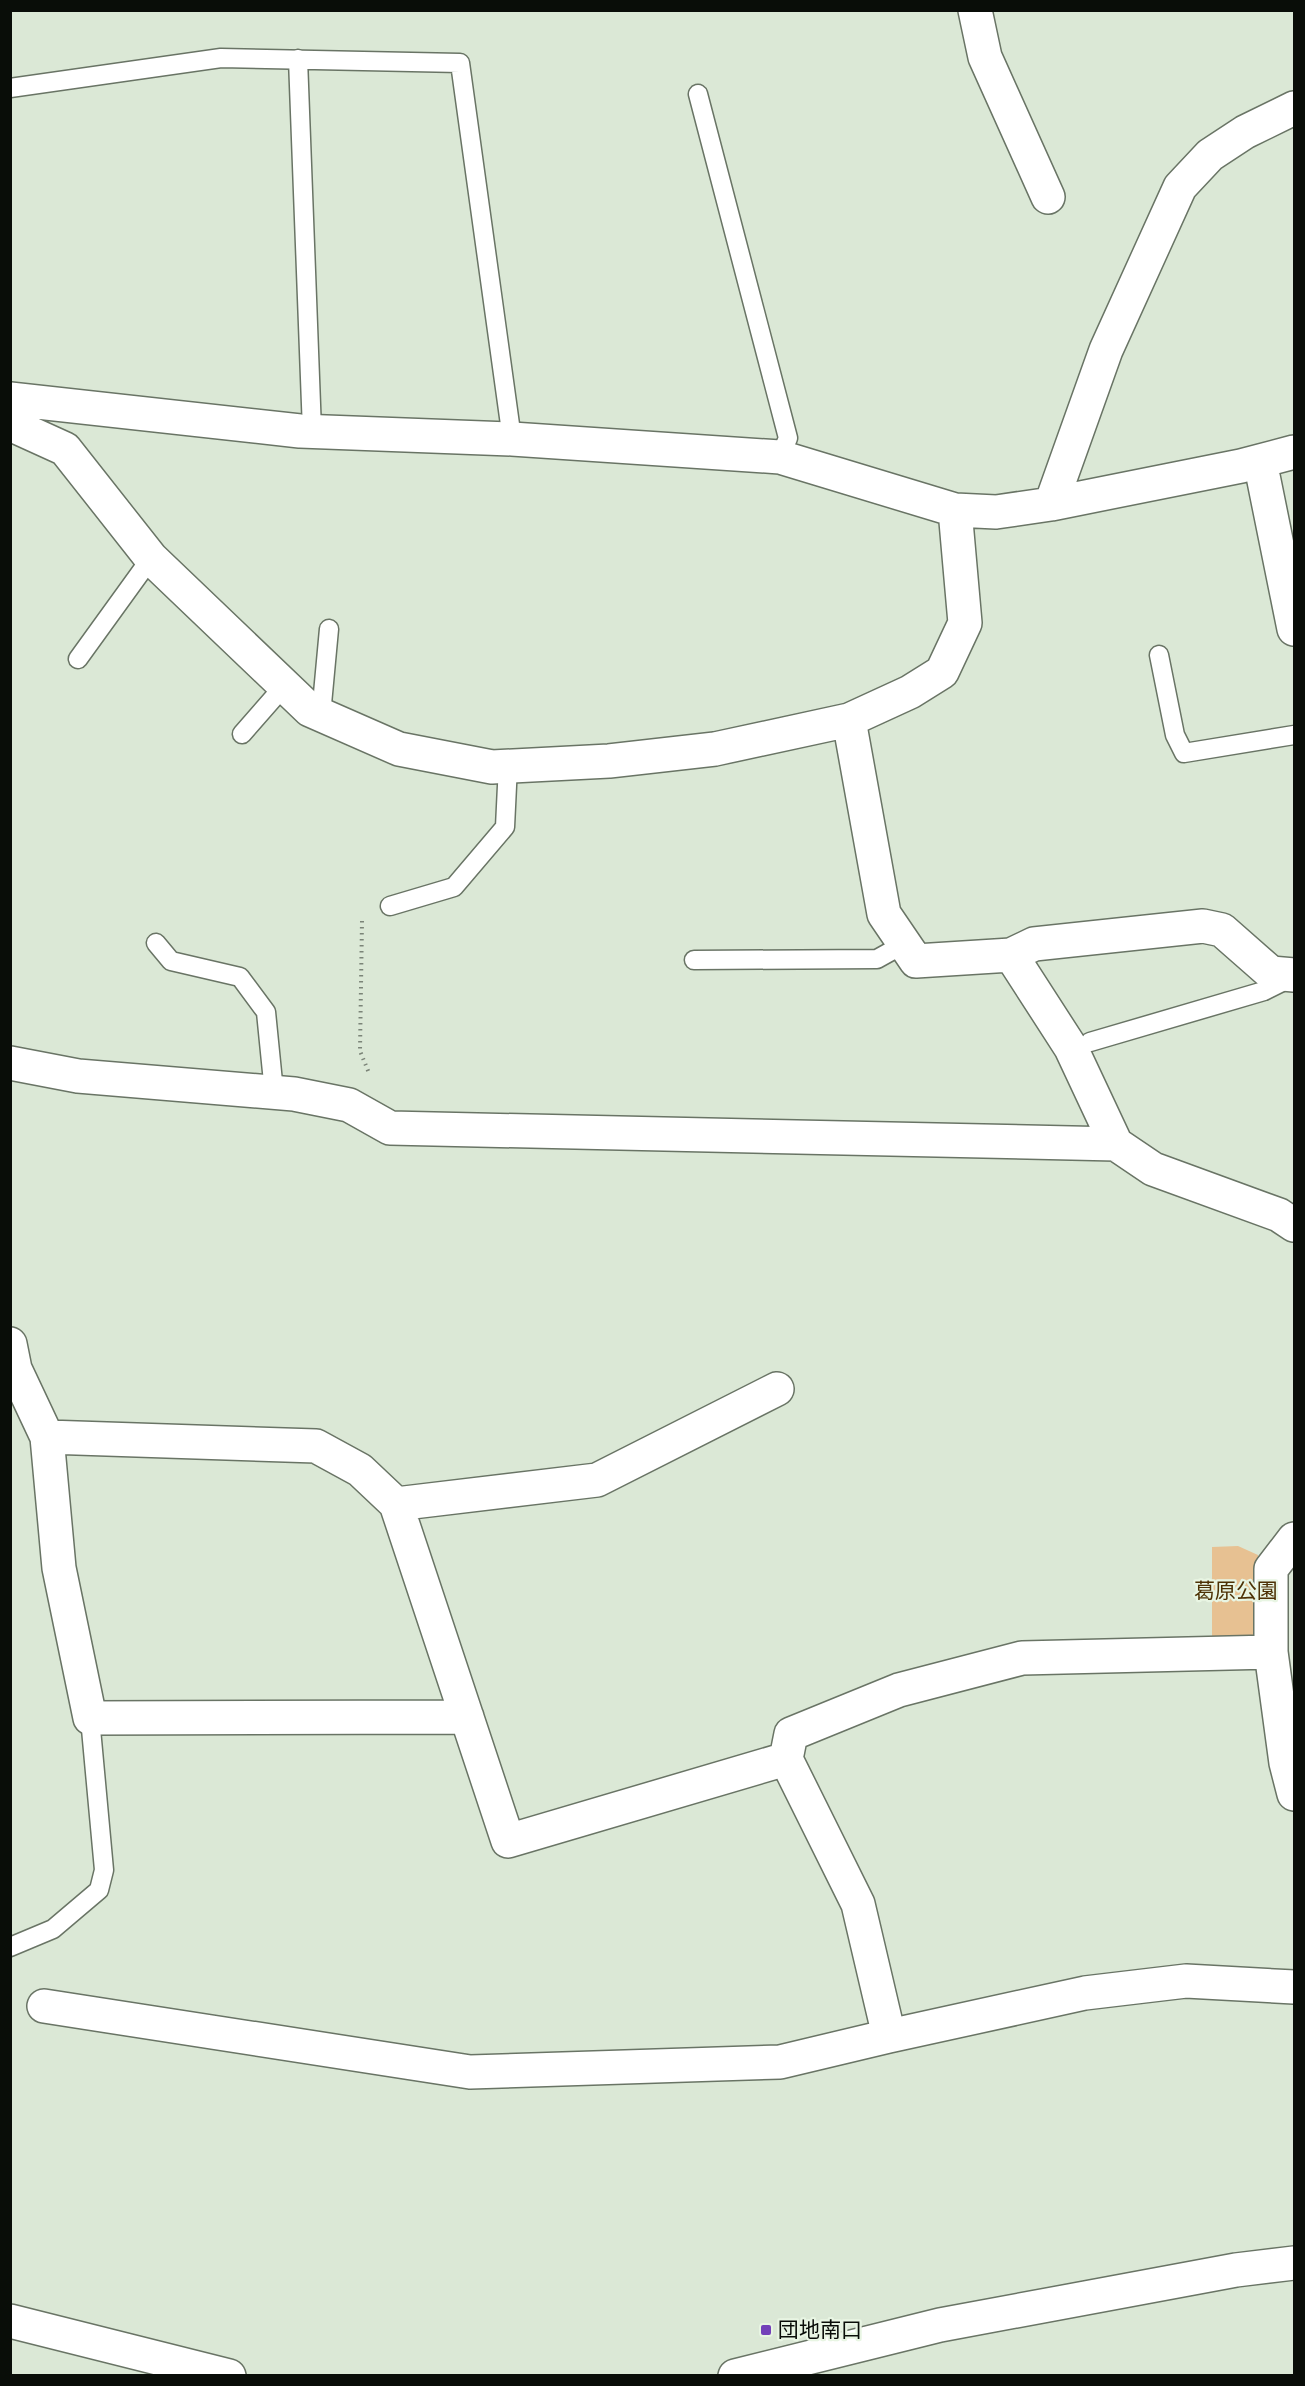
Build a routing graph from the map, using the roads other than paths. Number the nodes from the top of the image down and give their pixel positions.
1 (975, 10) edge
2 (298, 59) junction
3 (10, 88) edge
4 (698, 94) dead end
5 (1294, 108) edge
6 (1048, 197) dead end
7 (10, 399) edge
8 (10, 424) edge
9 (312, 431) junction
10 (512, 439) junction
11 (1294, 452) edge
12 (780, 457) junction
13 (1260, 461) junction
14 (1051, 504) junction
15 (955, 510) junction
16 (151, 558) junction
17 (329, 629) dead end
18 (1294, 629) edge
19 (1159, 655) dead end
20 (78, 658) dead end
21 (284, 686) junction
22 (321, 715) junction
23 (849, 720) junction
24 (242, 734) dead end
25 (1294, 735) edge
26 (508, 765) junction
27 (390, 906) road end
28 (156, 943) dead end
29 (904, 944) junction
30 (1011, 956) junction
31 (694, 960) dead end
32 (1294, 975) edge
33 (1090, 1042) dead end
34 (10, 1063) edge
35 (274, 1092) junction
36 (1116, 1144) junction
37 (1294, 1225) edge
38 (10, 1344) edge
39 (777, 1389) dead end
40 (47, 1437) junction
41 (396, 1504) junction
42 (1294, 1539) edge
43 (1271, 1652) junction
44 (467, 1717) junction
45 (90, 1718) junction
46 (786, 1759) junction
47 (1294, 1794) edge
48 (10, 1947) edge
49 (1294, 1988) edge
50 (44, 2007) dead end
51 (889, 2036) junction
52 (1294, 2263) edge
53 (10, 2321) edge
54 (229, 2376) edge
55 (735, 2376) edge

1 - 6 street
2 - 3 lane
2 - 9 lane
2 - 10 lane
4 - 12 lane
5 - 14 street
7 - 9 street
8 - 16 street
9 - 10 street
10 - 12 street
11 - 13 street
12 - 15 street
13 - 14 street
13 - 18 street
14 - 15 street
15 - 23 street
16 - 20 lane
16 - 21 street
17 - 22 lane
19 - 25 lane
21 - 22 street
21 - 24 lane
22 - 26 street
23 - 26 street
23 - 29 street
26 - 27 lane
28 - 35 lane
29 - 30 street
29 - 31 lane
30 - 32 street
30 - 36 street
32 - 33 lane
34 - 35 street
35 - 36 street
36 - 37 street
38 - 40 street
39 - 41 street
40 - 41 street
40 - 45 street
41 - 44 street
42 - 43 street
43 - 46 street
43 - 47 street
44 - 45 street
44 - 46 street
45 - 48 lane
46 - 51 street
49 - 51 street
50 - 51 street
52 - 55 street
53 - 54 street

